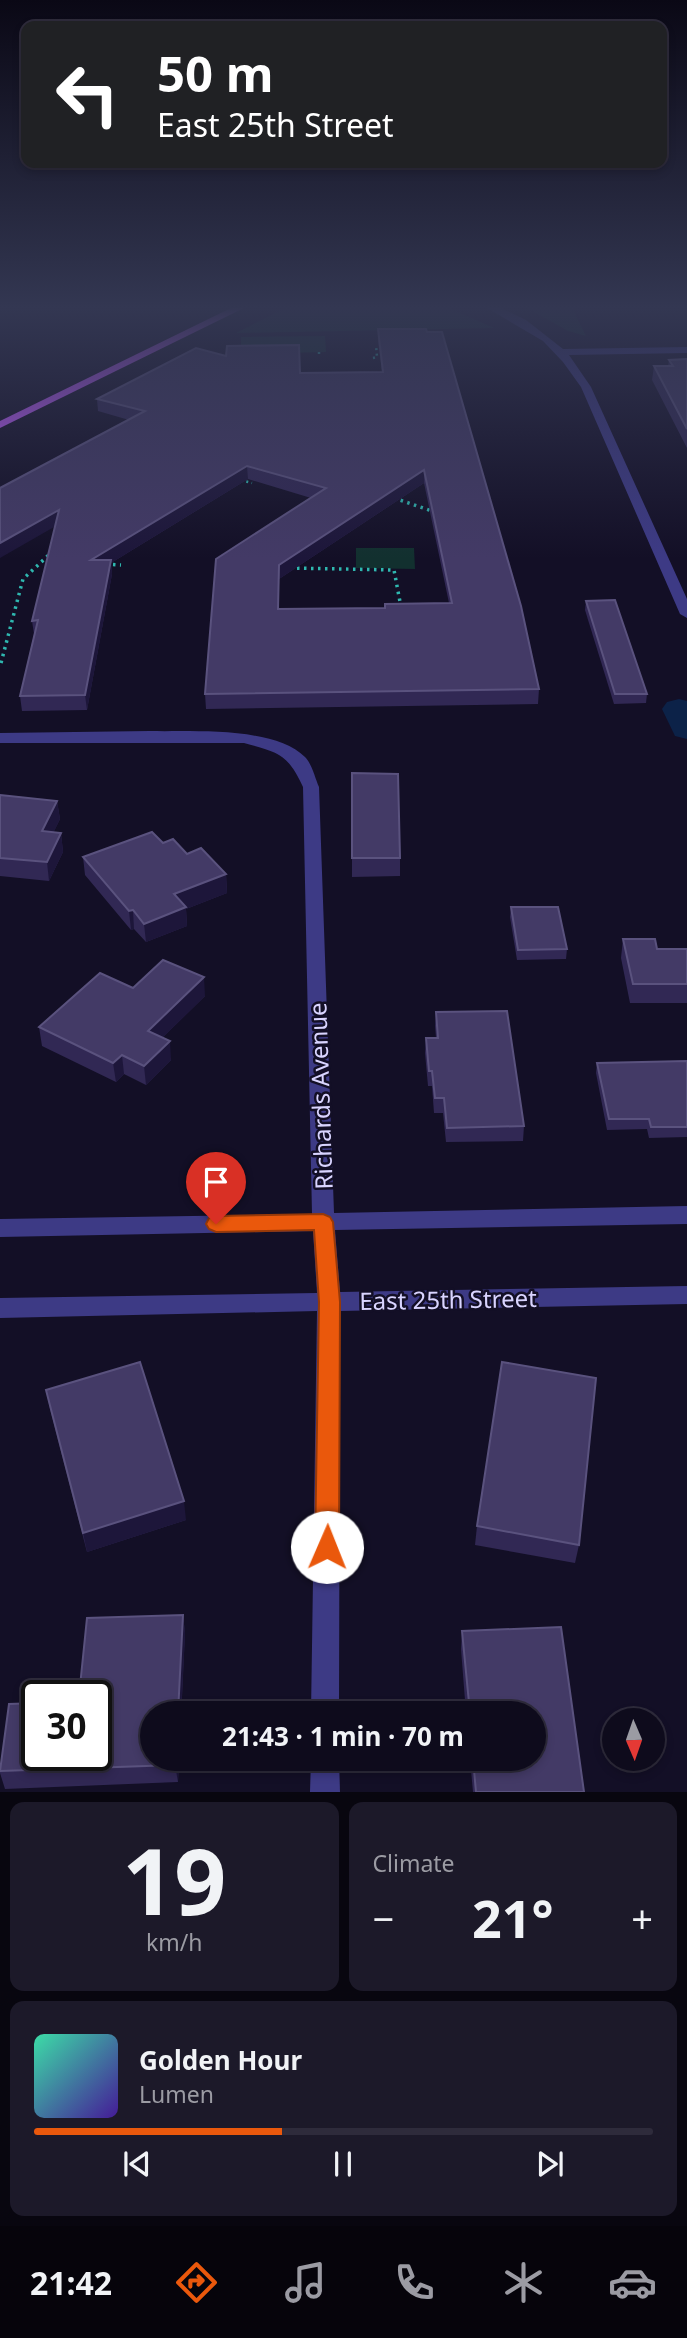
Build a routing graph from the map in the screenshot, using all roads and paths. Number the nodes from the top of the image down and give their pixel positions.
1 (68, 392) edge
2 (588, 392) edge
3 (0, 425) edge
4 (240, 479) edge
5 (252, 483) edge
6 (388, 496) edge
7 (444, 512) edge
8 (55, 541) edge
9 (52, 551) junction
10 (51, 562) edge
11 (60, 562) edge
12 (42, 563) junction
13 (96, 564) edge
14 (121, 565) dead end
15 (284, 567) edge
16 (401, 608) edge
17 (687, 614) edge
18 (1, 663) edge
19 (0, 738) edge
20 (687, 1215) edge
21 (323, 1222) junction
22 (0, 1228) edge
23 (687, 1295) edge
24 (329, 1302) junction
25 (0, 1308) edge
26 (325, 1701) edge
27 (325, 1771) edge
28 (325, 1792) edge

1 - 3 main road
2 - 17 street
4 - 5 path
6 - 7 path
8 - 9 path
9 - 11 path
9 - 12 path
10 - 12 path
12 - 18 path
13 - 14 path
15 - 16 path
19 - 21 street, Richards Avenue
20 - 21 street
21 - 22 street
21 - 24 street, Richards Avenue
23 - 24 street, East 25th Street
24 - 25 street, East 25th Street
24 - 26 street, Richards Avenue
27 - 28 street

